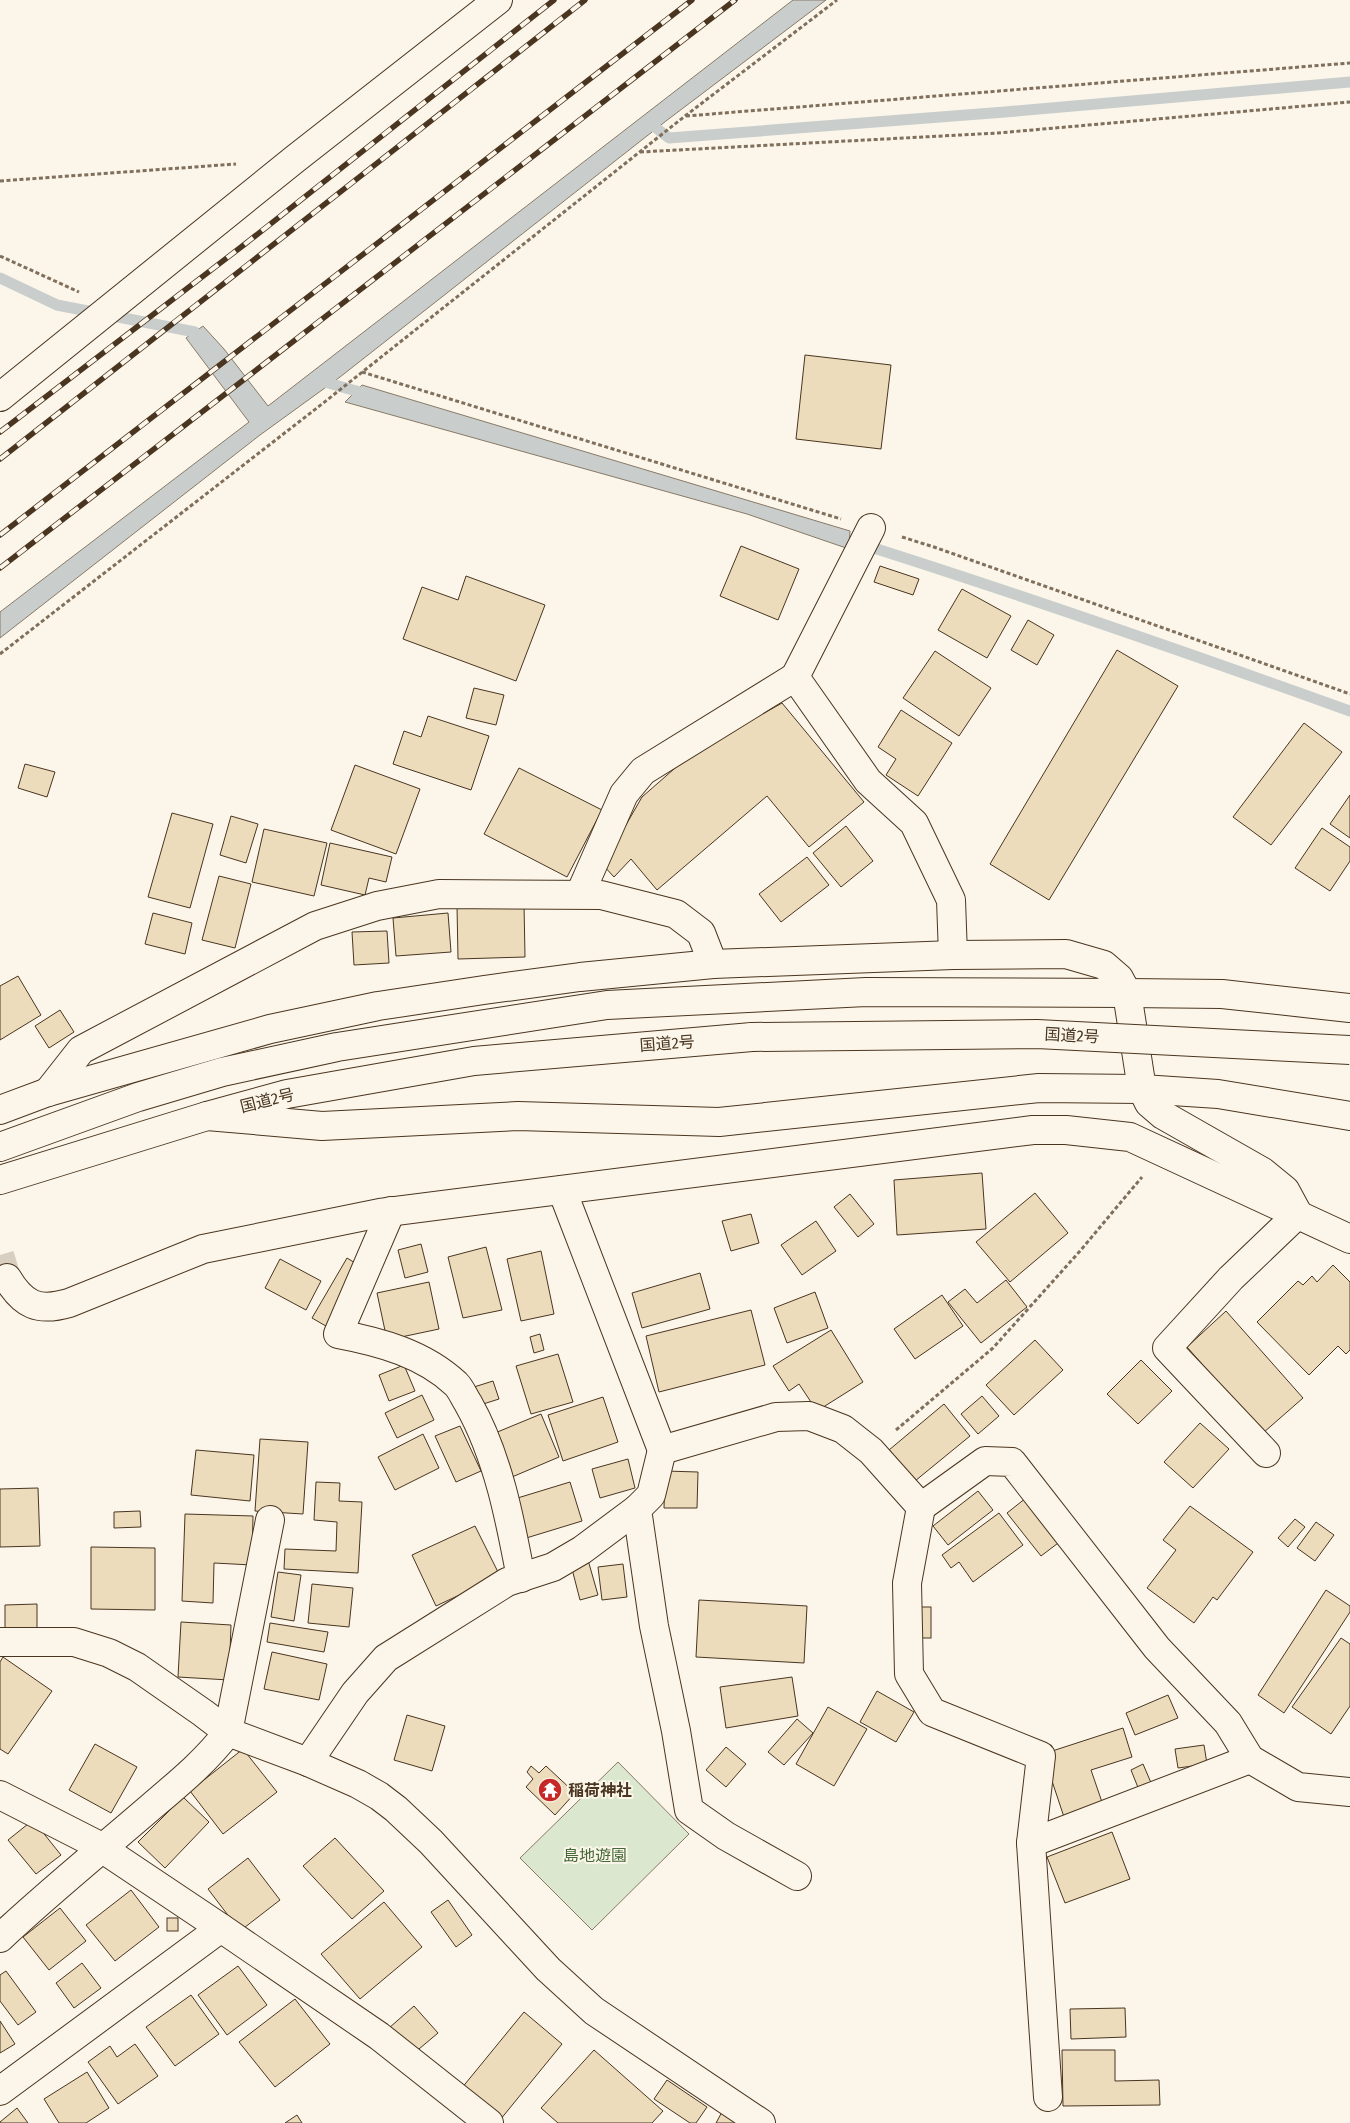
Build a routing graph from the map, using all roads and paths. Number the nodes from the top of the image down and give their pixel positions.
1 (498, 0) edge
2 (838, 0) edge
3 (1350, 63) edge
4 (1350, 102) edge
5 (685, 116) junction
6 (640, 152) junction
7 (238, 163) dead end
8 (0, 182) edge
9 (0, 256) edge
10 (112, 308) junction
11 (0, 397) edge
12 (865, 540) dead end
13 (0, 654) edge
14 (795, 677) junction
15 (580, 894) junction
16 (953, 955) junction
17 (713, 964) junction
18 (1127, 993) junction
19 (1350, 1008) edge
20 (1350, 1050) edge
21 (1142, 1089) junction
22 (48, 1092) junction
23 (0, 1110) edge
24 (207, 1116) junction
25 (1350, 1116) edge
26 (0, 1148) edge
27 (1162, 1153) junction
28 (0, 1180) edge
29 (562, 1190) junction
30 (391, 1211) junction
31 (1298, 1214) junction
32 (1345, 1227) edge
33 (7, 1278) tunnel mouth
34 (662, 1450) junction
35 (870, 1451) junction
36 (1266, 1453) dead end
37 (921, 1507) junction
38 (637, 1509) junction
39 (270, 1520) dead end
40 (521, 1578) junction
41 (0, 1642) edge
42 (228, 1732) junction
43 (1250, 1759) junction
44 (308, 1762) junction
45 (1350, 1792) edge
46 (0, 1795) edge
47 (1031, 1843) junction
48 (102, 1850) junction
49 (797, 1876) dead end
50 (221, 1928) junction
51 (0, 1938) edge
52 (0, 2090) edge
53 (1048, 2097) dead end
54 (488, 2123) edge
55 (761, 2123) edge

1 - 10 main road
2 - 5 path
3 - 5 path
4 - 6 path
5 - 6 path
6 - 13 path
7 - 8 path
9 - 10 path
10 - 11 main road
12 - 14 main road
14 - 15 main road
14 - 16 main road
15 - 17 main road
15 - 22 main road
16 - 17 main road
16 - 18 main road
17 - 22 main road
18 - 19 main road
18 - 21 main road
18 - 26 main road
20 - 24 main road, 国道2号, bridge
21 - 24 main road
21 - 25 main road
21 - 31 main road
22 - 23 main road
24 - 28 main road, 国道2号
27 - 29 main road
27 - 31 main road
27 - 35 path
29 - 30 main road
29 - 34 main road
30 - 33 main road
30 - 40 main road
31 - 32 main road
31 - 36 main road
34 - 35 main road
34 - 38 main road
35 - 37 main road
37 - 43 main road
37 - 47 main road
38 - 40 main road
38 - 49 main road
39 - 42 main road
40 - 44 main road
41 - 42 main road
42 - 44 main road
42 - 48 main road
43 - 45 main road
43 - 47 main road
44 - 55 main road
46 - 48 main road
47 - 53 main road
48 - 50 main road
48 - 51 main road
50 - 52 main road
50 - 54 main road

